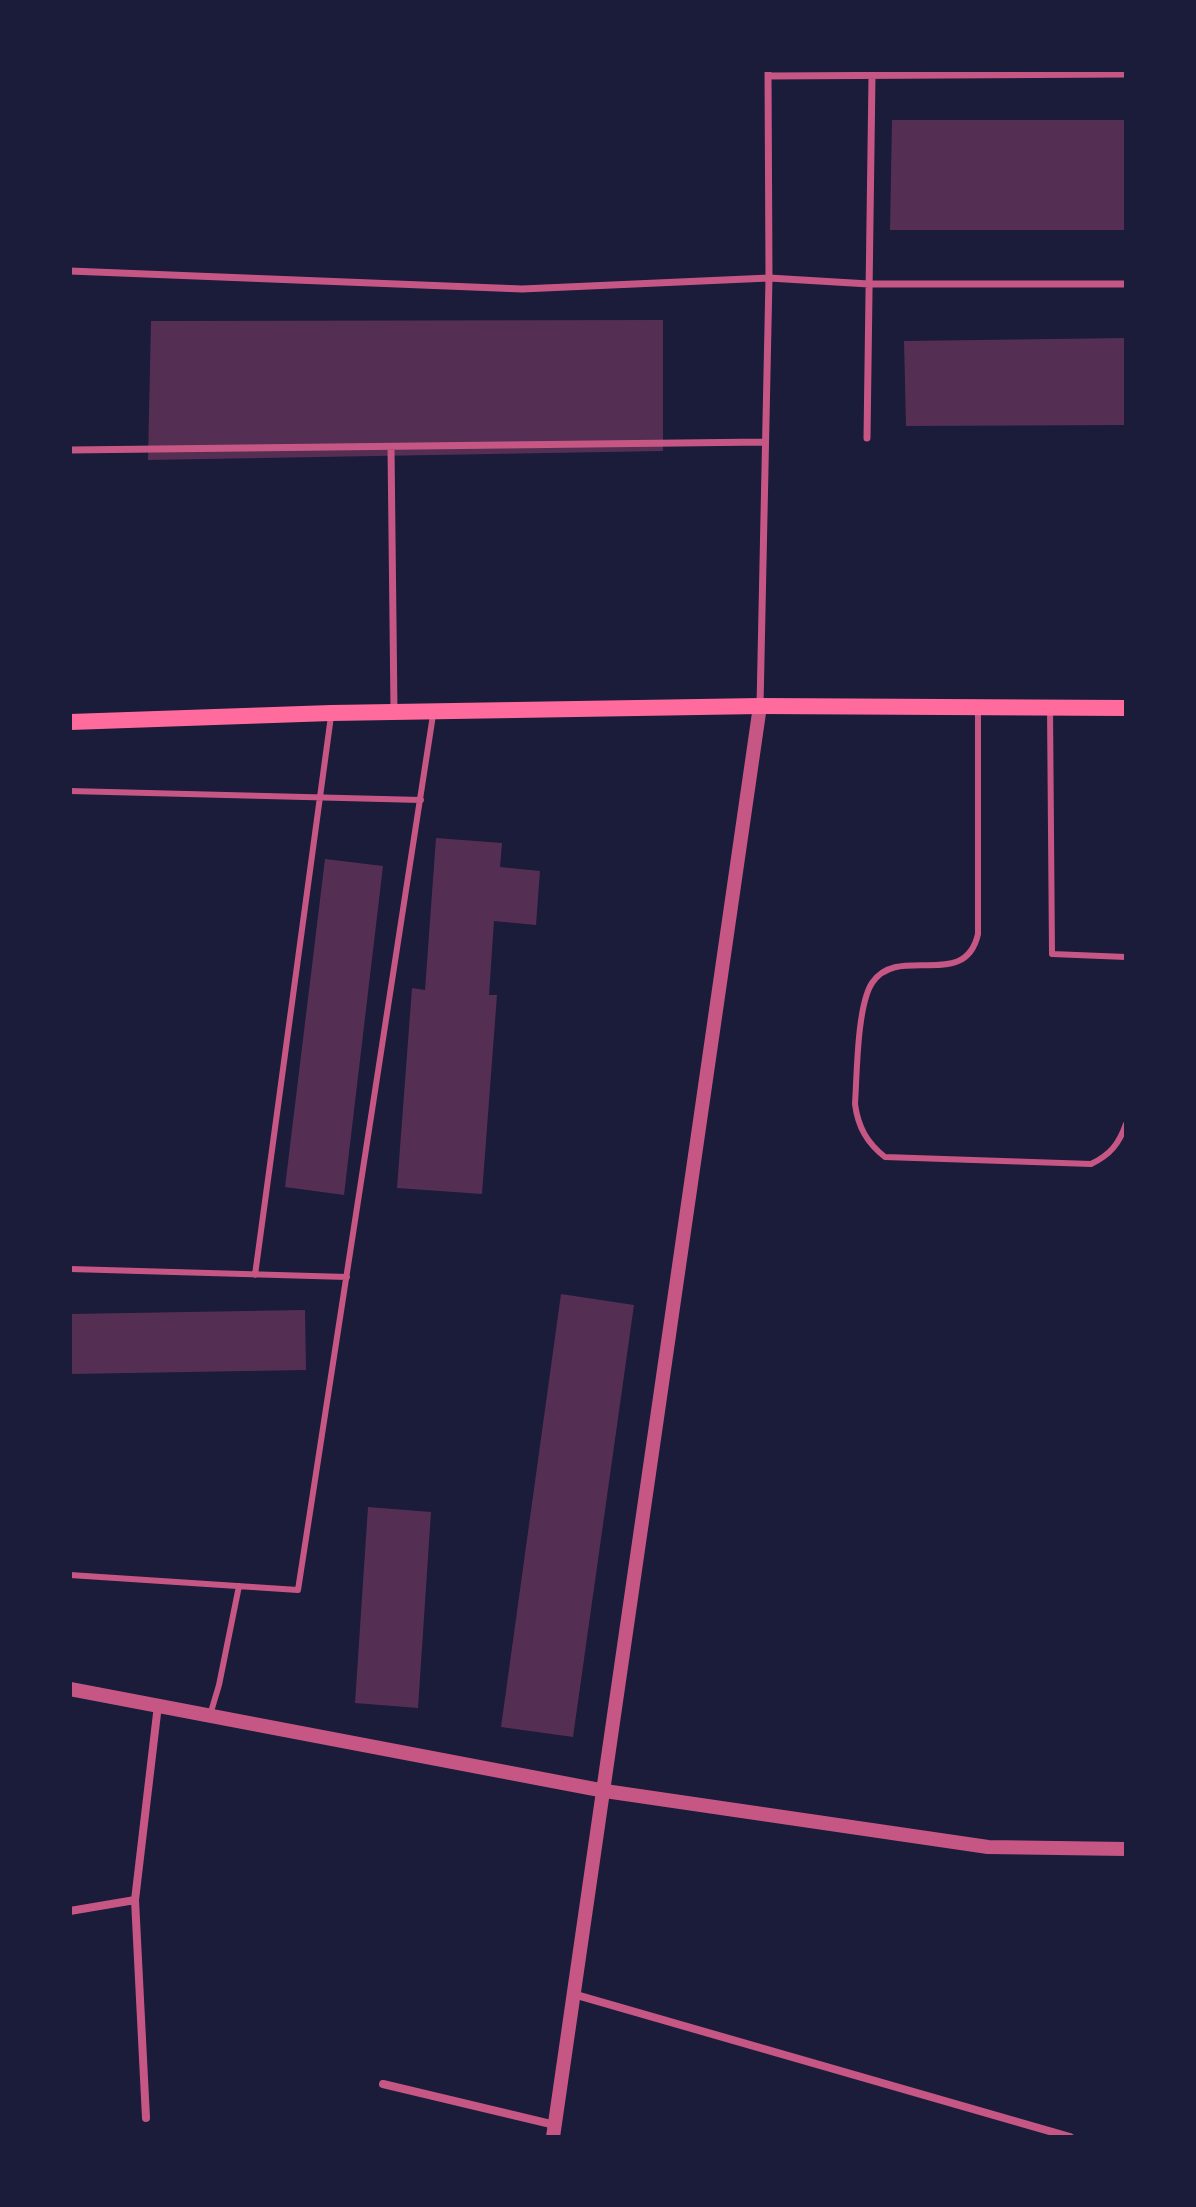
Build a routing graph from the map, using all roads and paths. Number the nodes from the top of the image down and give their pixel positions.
1 (768, 73) edge
2 (1126, 74) edge
3 (872, 76) junction
4 (70, 271) edge
5 (769, 278) junction
6 (869, 284) junction
7 (1126, 284) edge
8 (867, 438) dead end
9 (765, 442) junction
10 (391, 447) junction
11 (70, 450) edge
12 (760, 706) junction
13 (978, 707) junction
14 (1050, 708) junction
15 (1126, 708) edge
16 (434, 711) junction
17 (394, 712) junction
18 (331, 713) junction
19 (70, 722) edge
20 (70, 791) edge
21 (319, 797) junction
22 (421, 800) junction
23 (1126, 957) edge
24 (1126, 1124) edge
25 (70, 1269) edge
26 (255, 1275) junction
27 (347, 1277) junction
28 (70, 1575) edge
29 (239, 1586) junction
30 (70, 1689) edge
31 (158, 1705) junction
32 (210, 1715) junction
33 (605, 1791) junction
34 (1126, 1849) edge
35 (135, 1900) junction
36 (70, 1911) edge
37 (573, 1994) junction
38 (383, 2084) dead end
39 (146, 2118) dead end
40 (554, 2131) edge
41 (1070, 2137) edge

1 - 3 street
1 - 5 street
2 - 3 street
3 - 6 street
4 - 5 street
5 - 6 street
5 - 9 street
6 - 7 street
6 - 8 street
9 - 10 street
9 - 12 street
10 - 11 street
10 - 17 street
12 - 13 main road
12 - 16 main road
12 - 33 street
13 - 14 main road
13 - 24 lane
14 - 15 main road
14 - 23 lane
16 - 17 main road
16 - 22 lane
17 - 18 main road
18 - 19 main road
18 - 21 lane
20 - 21 lane
21 - 22 lane
21 - 26 lane
22 - 27 lane
25 - 26 lane
26 - 27 lane
27 - 29 lane
28 - 29 lane
29 - 32 lane
30 - 31 street
31 - 32 street
31 - 35 street
32 - 33 street
33 - 34 street
33 - 37 street
35 - 36 street
35 - 39 street
37 - 40 street
37 - 41 street
38 - 40 street

